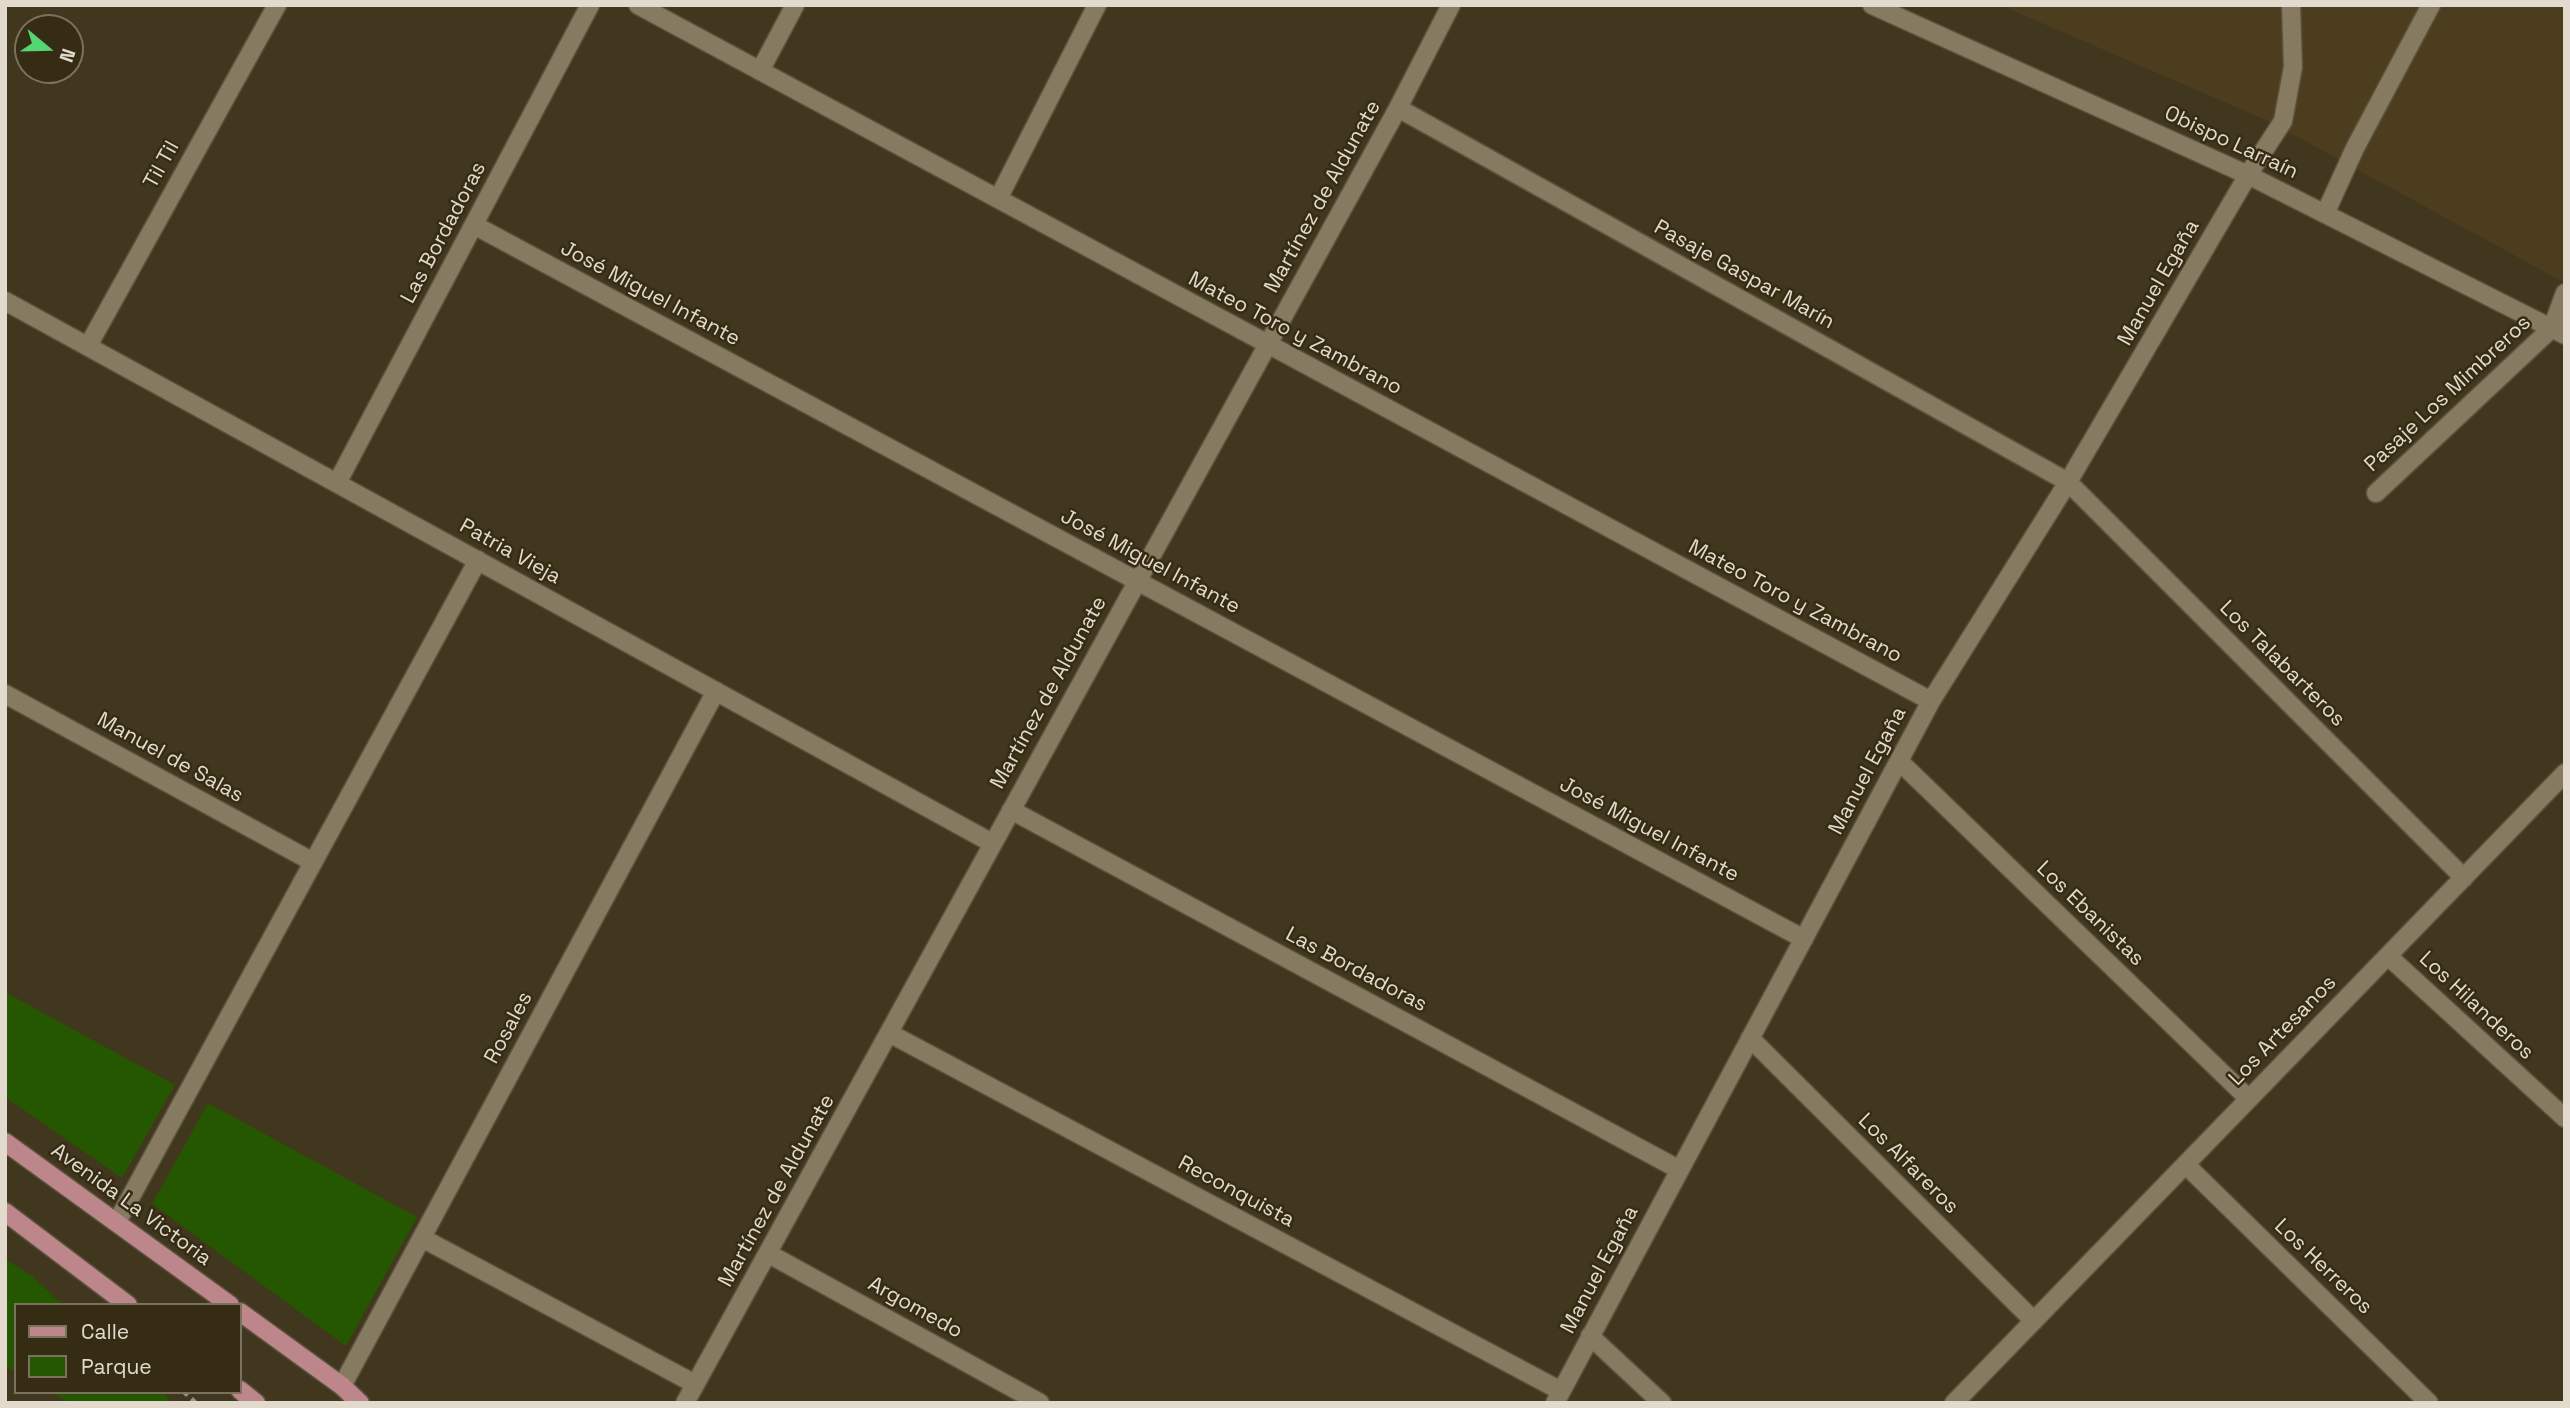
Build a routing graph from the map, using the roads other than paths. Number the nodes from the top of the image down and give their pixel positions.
1 (277, 5) edge
2 (590, 5) edge
3 (638, 5) edge
4 (795, 5) edge
5 (1097, 5) edge
6 (1451, 5) edge
7 (1872, 5) edge
8 (2291, 5) edge
9 (2431, 5) edge
10 (760, 71) junction
11 (1398, 108) junction
12 (2248, 175) junction
13 (998, 199) junction
14 (2325, 214) junction
15 (474, 225) junction
16 (2565, 293) edge
17 (5, 300) edge
18 (2558, 331) edge
19 (1267, 344) junction
20 (88, 346) junction
21 (2068, 482) junction
22 (337, 483) junction
23 (2376, 493) dead end
24 (478, 560) junction
25 (1137, 581) junction
26 (716, 691) junction
27 (5, 694) edge
28 (1931, 701) junction
29 (1899, 761) junction
30 (2565, 773) edge
31 (1011, 810) junction
32 (992, 843) junction
33 (313, 862) junction
34 (2464, 877) junction
35 (1804, 939) junction
36 (2388, 956) junction
37 (889, 1033) junction
38 (1751, 1038) junction
39 (2249, 1099) junction
40 (2565, 1118) edge
41 (5, 1142) edge
42 (2186, 1165) junction
43 (1680, 1170) junction
44 (5, 1212) edge
45 (117, 1222) junction
46 (422, 1238) junction
47 (769, 1254) junction
48 (125, 1303) edge
49 (227, 1303) edge
50 (242, 1313) edge
51 (2034, 1321) junction
52 (1590, 1336) junction
53 (695, 1384) junction
54 (342, 1386) junction
55 (242, 1392) edge
56 (1558, 1397) edge
57 (1958, 1401) edge
58 (256, 1403) edge
59 (360, 1403) edge
60 (685, 1403) edge
61 (1040, 1403) edge
62 (1662, 1403) edge
63 (2429, 1403) edge

1 - 20 street, Til Til
2 - 15 street, Las Bordadoras
3 - 10 street, Mateo Toro y Zambrano
4 - 10 street
5 - 13 street
6 - 11 street, Martínez de Aldunate
7 - 12 street, Obispo Larraín
8 - 12 street, Manuel Egaña
9 - 14 street
10 - 13 street, Mateo Toro y Zambrano
11 - 19 street, Martínez de Aldunate
11 - 21 street, Pasaje Gaspar Marín
12 - 14 street, Obispo Larraín
12 - 21 street, Manuel Egaña
13 - 19 street, Mateo Toro y Zambrano
14 - 18 street, Obispo Larraín
15 - 22 street, Las Bordadoras
15 - 25 street, José Miguel Infante
16 - 18 street
17 - 20 street, Patria Vieja
18 - 23 street, Pasaje Los Mimbreros
19 - 25 street, Martínez de Aldunate
19 - 28 street, Mateo Toro y Zambrano
20 - 22 street, Patria Vieja
21 - 28 street, Manuel Egaña
21 - 34 street, Los Talabarteros
22 - 24 street, Patria Vieja
24 - 26 street, Patria Vieja
24 - 33 street
25 - 31 street, Martínez de Aldunate
25 - 35 street, José Miguel Infante
26 - 32 street, Patria Vieja
26 - 46 street, Rosales
27 - 33 street, Manuel de Salas
28 - 29 street, Manuel Egaña
29 - 35 street, Manuel Egaña
29 - 39 street, Los Ebanistas
30 - 34 street, Los Artesanos
31 - 32 street, Martínez de Aldunate
31 - 43 street, Las Bordadoras
32 - 37 street, Martínez de Aldunate
33 - 45 street
34 - 36 street, Los Artesanos
35 - 38 street, Manuel Egaña
36 - 39 street, Los Artesanos
36 - 40 street, Los Hilanderos
37 - 47 street, Martínez de Aldunate
37 - 56 street, Reconquista
38 - 43 street, Manuel Egaña
38 - 51 street, Los Alfareros
39 - 42 street, Los Artesanos
41 - 45 main road, Avenida La Victoria
42 - 51 street, Los Artesanos
42 - 63 street, Los Herreros
43 - 52 street, Manuel Egaña
44 - 48 main road
45 - 49 main road, Avenida La Victoria
46 - 53 street
46 - 54 street, Rosales
47 - 53 street, Martínez de Aldunate
47 - 61 street, Argomedo
50 - 54 main road
51 - 57 street, Los Artesanos
52 - 56 street, Manuel Egaña
52 - 62 street
53 - 60 street, Martínez de Aldunate
54 - 59 main road
55 - 58 main road

